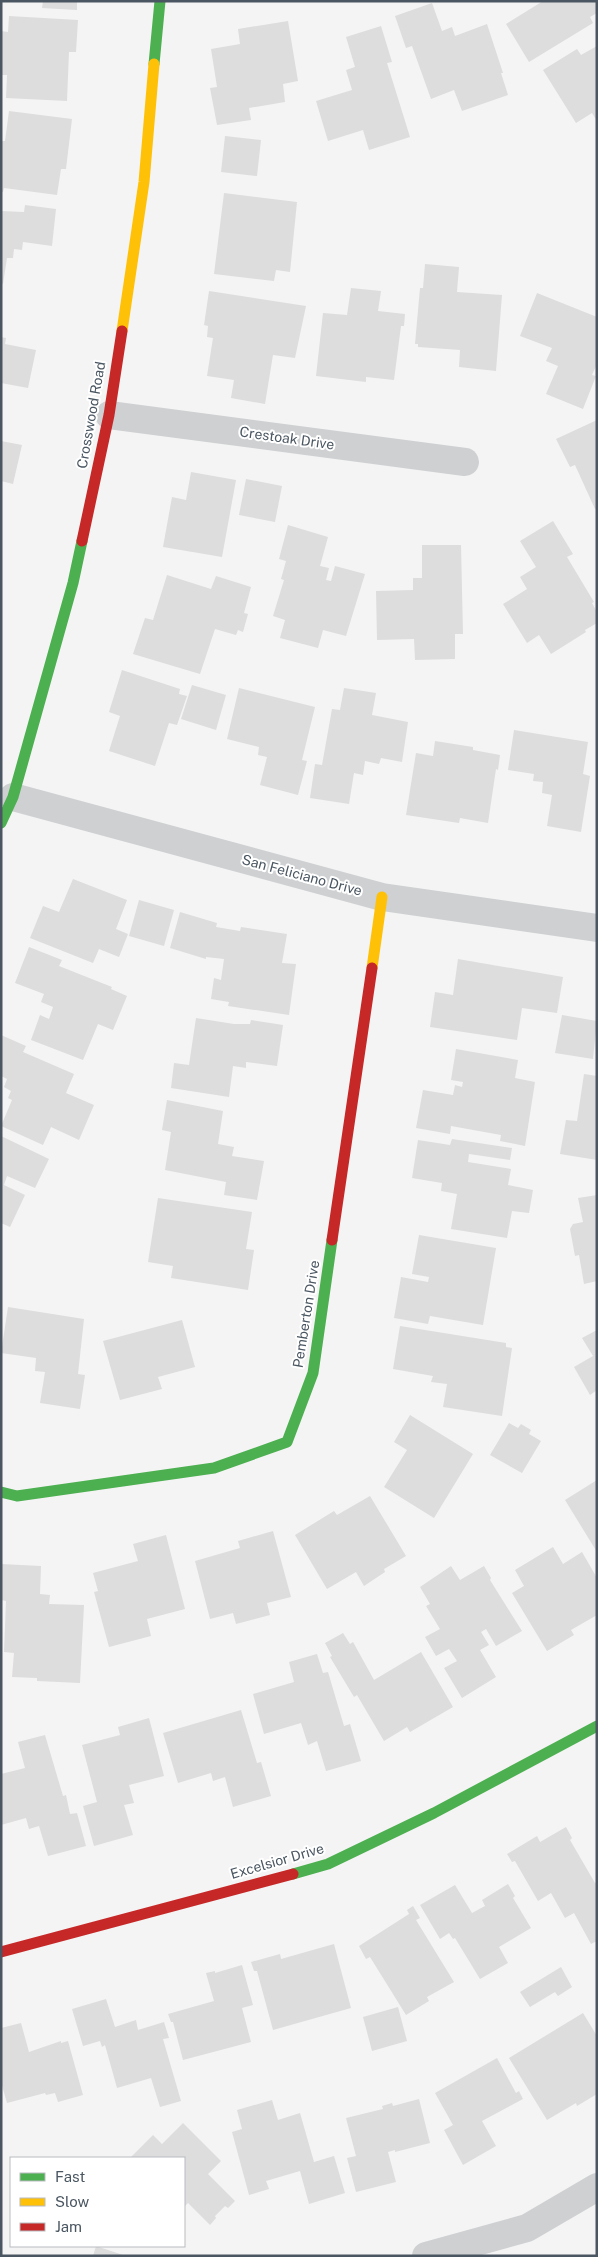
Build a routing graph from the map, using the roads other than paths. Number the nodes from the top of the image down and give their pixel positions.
1 (160, 1) edge
2 (108, 414) junction
3 (465, 462) dead end
4 (12, 797) junction
5 (1, 824) edge
6 (382, 896) junction
7 (597, 928) edge
8 (1, 1492) edge
9 (594, 1732) edge
10 (1, 1952) edge
11 (597, 2187) edge
12 (426, 2256) edge

1 - 2 street, Crosswood Road
2 - 3 street, Crestoak Drive
2 - 4 street, Crosswood Road
4 - 5 street, Crosswood Road
4 - 6 street, San Feliciano Drive
6 - 7 street, San Feliciano Drive
6 - 8 street, Pemberton Drive
9 - 10 street, Excelsior Drive
11 - 12 street

